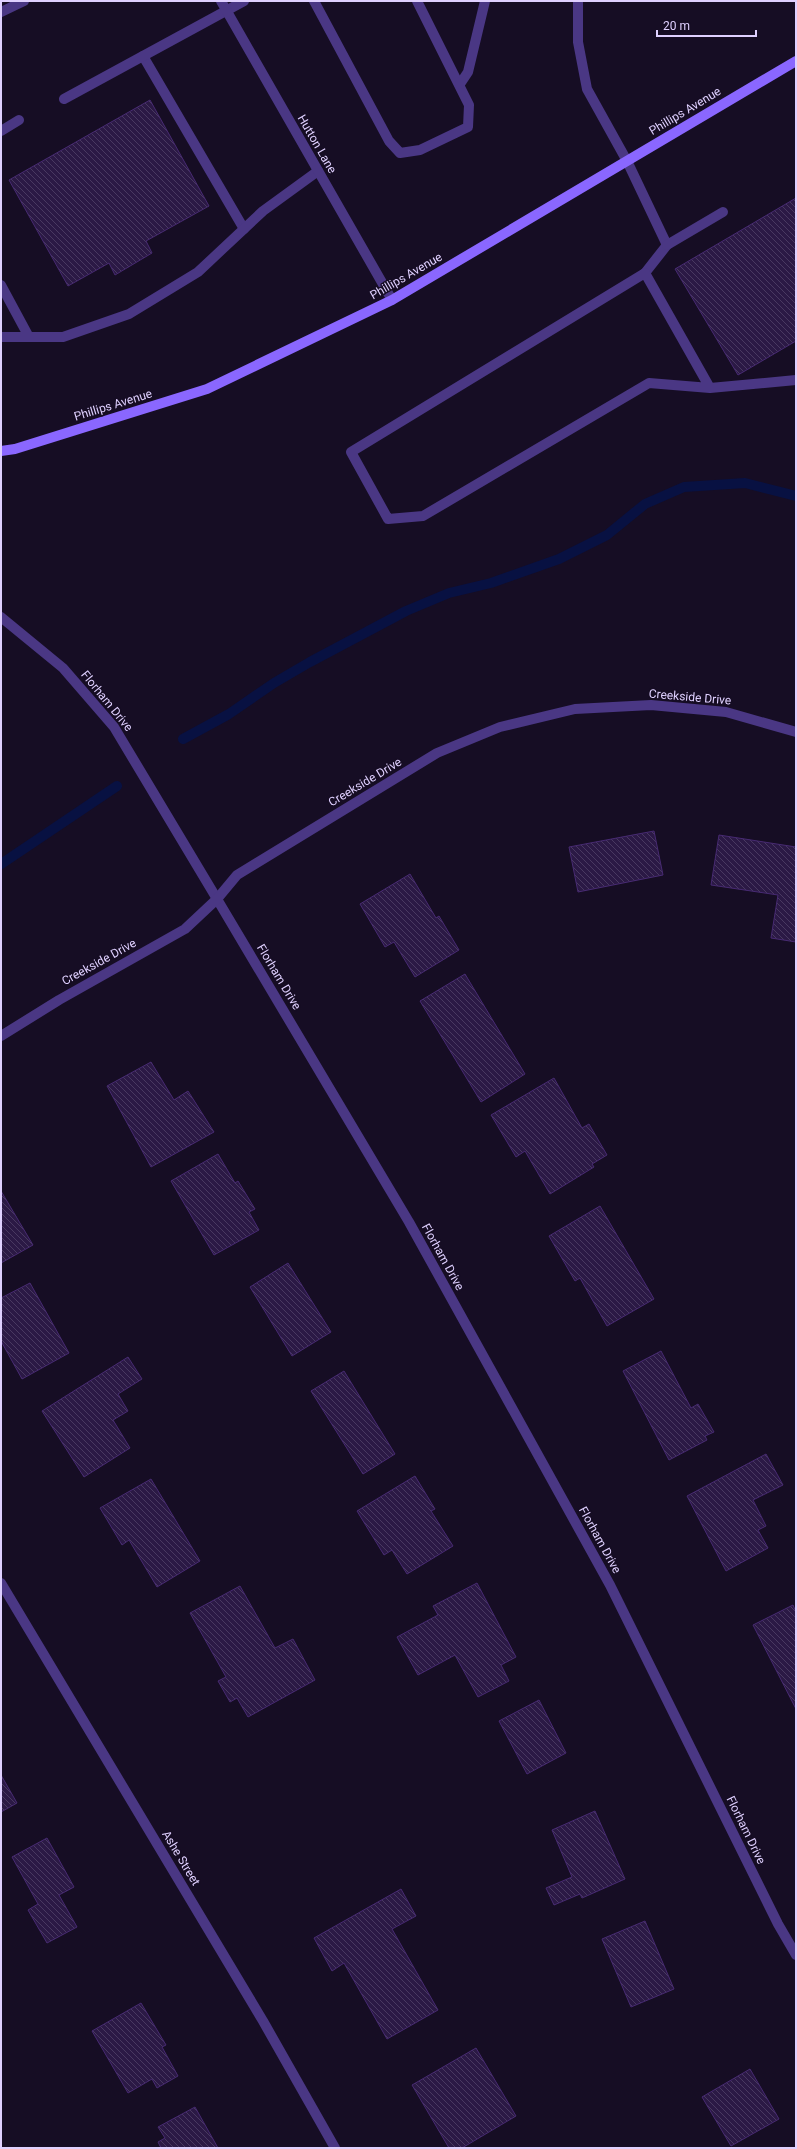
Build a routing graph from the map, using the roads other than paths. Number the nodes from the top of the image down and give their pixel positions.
1 (24, 1) edge
2 (244, 1) edge
3 (314, 1) edge
4 (417, 1) edge
5 (485, 1) edge
6 (578, 1) edge
7 (223, 5) edge
8 (1, 12) edge
9 (143, 56) junction
10 (796, 61) edge
11 (460, 84) junction
12 (64, 99) dead end
13 (19, 120) dead end
14 (1, 131) edge
15 (627, 161) junction
16 (318, 171) junction
17 (723, 212) dead end
18 (244, 229) junction
19 (667, 245) junction
20 (645, 273) junction
21 (1, 286) edge
22 (392, 300) junction
23 (1, 337) edge
24 (29, 337) junction
25 (796, 380) edge
26 (710, 388) junction
27 (1, 451) edge
28 (1, 617) edge
29 (796, 732) edge
30 (217, 899) junction
31 (1, 1036) edge
32 (1, 1583) edge
33 (796, 1955) edge
34 (335, 2148) edge

1 - 8 street
2 - 7 street
3 - 11 street
4 - 11 street
5 - 11 street
6 - 15 street
7 - 9 street
7 - 16 street, Hutton Lane
9 - 12 street
9 - 18 street
10 - 15 street, Phillips Avenue
13 - 14 street
15 - 19 street
15 - 22 street, Phillips Avenue
16 - 18 street
16 - 22 street, Hutton Lane
17 - 19 street
18 - 24 street
19 - 20 street
20 - 26 street
20 - 26 street
21 - 24 street
22 - 27 street, Phillips Avenue
23 - 24 street
25 - 26 street
28 - 30 street, Florham Drive
29 - 30 street, Creekside Drive
30 - 31 street, Creekside Drive
30 - 33 street, Florham Drive
32 - 34 street, Ashe Street

